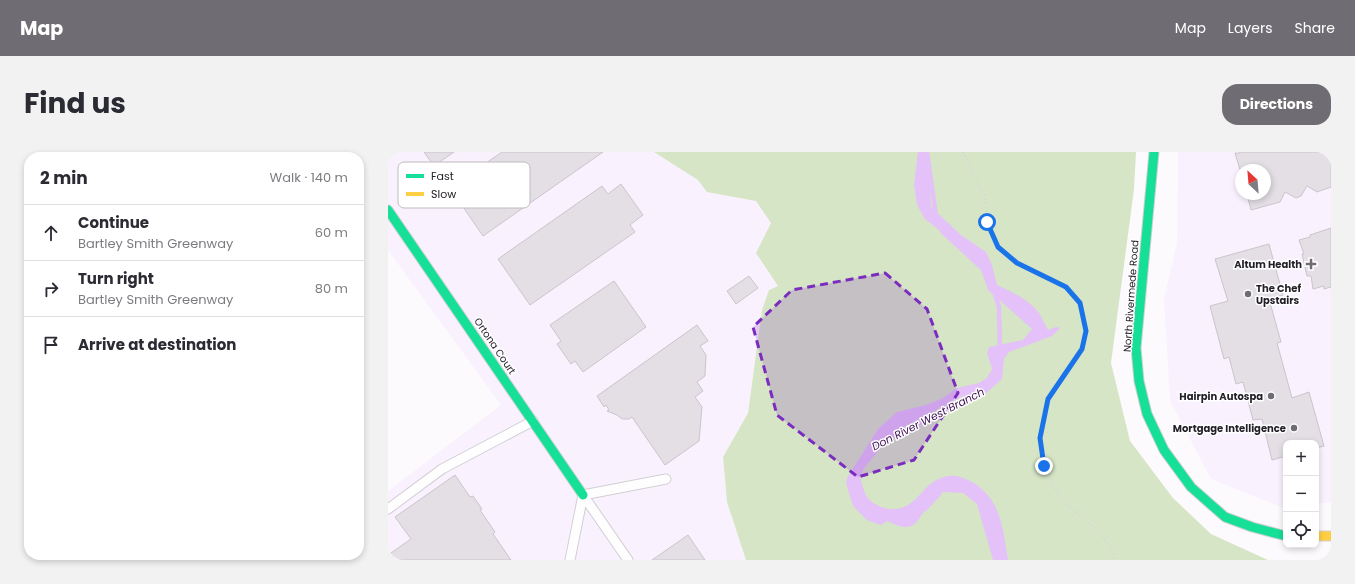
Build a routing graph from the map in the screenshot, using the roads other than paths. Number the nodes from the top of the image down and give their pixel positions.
1 (1154, 152) edge
2 (388, 210) edge
3 (533, 421) junction
4 (666, 479) dead end
5 (583, 495) junction
6 (388, 509) edge
7 (1283, 535) edge
8 (1319, 536) edge
9 (1331, 536) edge
10 (570, 560) edge
11 (628, 560) edge

1 - 7 street, North Rivermede Road
2 - 3 street, Ortona Court
3 - 5 street, Ortona Court
3 - 6 lane
4 - 5 lane
5 - 10 lane
5 - 11 lane
8 - 9 street

